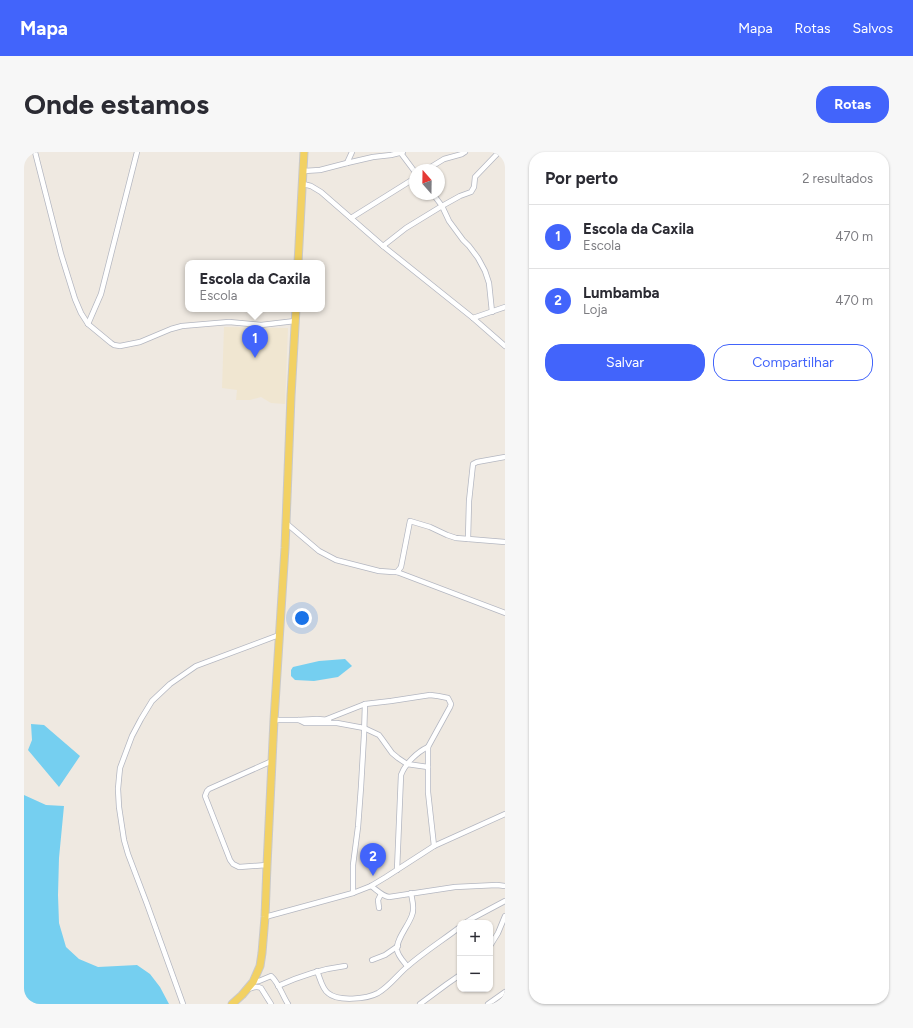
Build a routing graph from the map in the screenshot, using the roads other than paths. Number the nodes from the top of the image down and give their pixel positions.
1 (35, 152) edge
2 (137, 152) edge
3 (304, 152) edge
4 (352, 152) edge
5 (401, 152) edge
6 (465, 152) edge
7 (499, 152) edge
8 (347, 162) junction
9 (409, 164) edge
10 (436, 164) edge
11 (304, 171) junction
12 (409, 182) edge
13 (303, 184) junction
14 (438, 200) edge
15 (442, 206) junction
16 (351, 218) junction
17 (383, 246) junction
18 (298, 260) edge
19 (505, 306) edge
20 (296, 312) edge
21 (492, 312) junction
22 (473, 318) junction
23 (295, 320) junction
24 (88, 324) junction
25 (505, 346) edge
26 (505, 457) edge
27 (286, 523) junction
28 (468, 539) junction
29 (505, 542) edge
30 (397, 572) junction
31 (505, 613) edge
32 (279, 635) junction
33 (365, 704) junction
34 (327, 719) junction
35 (274, 720) junction
36 (298, 720) junction
37 (338, 723) junction
38 (364, 728) junction
39 (428, 747) junction
40 (272, 761) junction
41 (407, 764) junction
42 (428, 767) junction
43 (505, 814) edge
44 (434, 846) junction
45 (267, 865) junction
46 (397, 870) junction
47 (371, 886) junction
48 (505, 886) edge
49 (353, 893) junction
50 (411, 893) junction
51 (381, 894) junction
52 (505, 901) edge
53 (379, 908) dead end
54 (505, 916) edge
55 (265, 917) junction
56 (470, 920) edge
57 (457, 929) edge
58 (493, 941) edge
59 (398, 946) junction
60 (372, 960) dead end
61 (345, 966) dead end
62 (407, 966) junction
63 (317, 971) junction
64 (457, 977) edge
65 (253, 982) junction
66 (278, 986) junction
67 (247, 990) junction
68 (505, 992) edge
69 (362, 999) junction
70 (183, 1004) edge
71 (232, 1004) edge
72 (271, 1004) edge
73 (288, 1004) edge
74 (364, 1004) edge
75 (420, 1004) edge
76 (488, 1004) edge

1 - 24 street
2 - 24 street
3 - 11 main road
4 - 8 street
5 - 8 street
5 - 9 street
6 - 10 street
7 - 15 street
8 - 11 street
11 - 13 main road
12 - 16 street
13 - 16 street
13 - 18 main road
14 - 15 street
15 - 17 street
15 - 21 street
16 - 17 street
17 - 22 street
19 - 21 street
20 - 23 main road
21 - 22 street
22 - 25 street
23 - 24 street
23 - 27 main road
26 - 28 street
27 - 30 street
27 - 32 main road
28 - 29 street
28 - 30 street
30 - 31 street
32 - 35 main road
32 - 70 street
33 - 34 street
33 - 38 street
33 - 39 street
34 - 36 street
34 - 37 street
35 - 36 street
35 - 40 main road
36 - 37 street
37 - 38 street
38 - 41 street
38 - 49 street
39 - 41 street
39 - 42 street
40 - 45 main road
40 - 45 street
41 - 42 street
41 - 46 street
42 - 44 street
43 - 44 street
44 - 46 street
45 - 55 main road
46 - 47 street
47 - 49 street
47 - 51 street
48 - 50 street
49 - 55 street
50 - 51 street
50 - 59 street
51 - 53 street
52 - 56 street
54 - 58 street
55 - 65 main road
57 - 62 street
59 - 60 street
59 - 62 street
61 - 63 street
62 - 69 street
63 - 66 street
63 - 69 street
64 - 75 street
65 - 66 street
65 - 67 main road
66 - 73 street
67 - 71 main road
67 - 72 street
68 - 76 street
69 - 74 street

